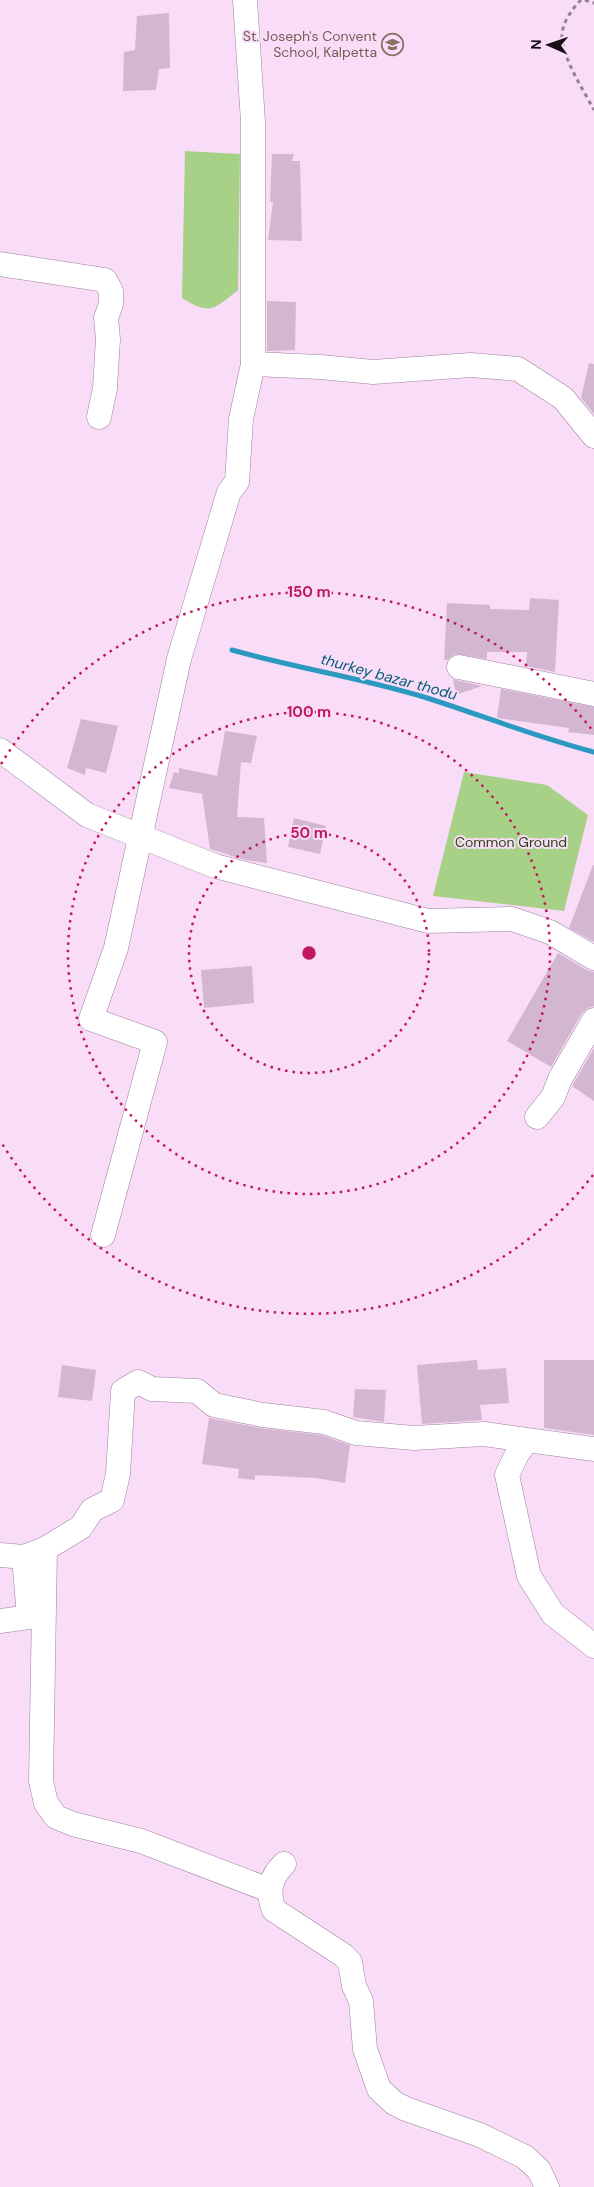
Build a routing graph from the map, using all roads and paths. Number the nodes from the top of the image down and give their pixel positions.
1 (245, 0) edge
2 (583, 0) edge
3 (594, 3) edge
4 (594, 110) edge
5 (0, 264) edge
6 (253, 364) junction
7 (99, 416) dead end
8 (594, 436) edge
9 (459, 667) dead end
10 (594, 694) edge
11 (0, 750) edge
12 (139, 837) junction
13 (594, 958) edge
14 (594, 1020) edge
15 (537, 1117) dead end
16 (103, 1235) dead end
17 (527, 1441) junction
18 (594, 1449) edge
19 (34, 1553) junction
20 (0, 1555) edge
21 (0, 1620) edge
22 (594, 1646) edge
23 (284, 1864) dead end
24 (269, 1890) junction
25 (548, 2187) edge

1 - 6 street
2 - 3 path
2 - 4 path
5 - 7 street
6 - 8 street
6 - 12 street
9 - 10 street
11 - 12 street
12 - 13 street
12 - 16 street
14 - 15 street
17 - 18 street
17 - 19 street
17 - 22 street
19 - 20 street
19 - 21 street
19 - 24 street
23 - 24 street
24 - 25 street

